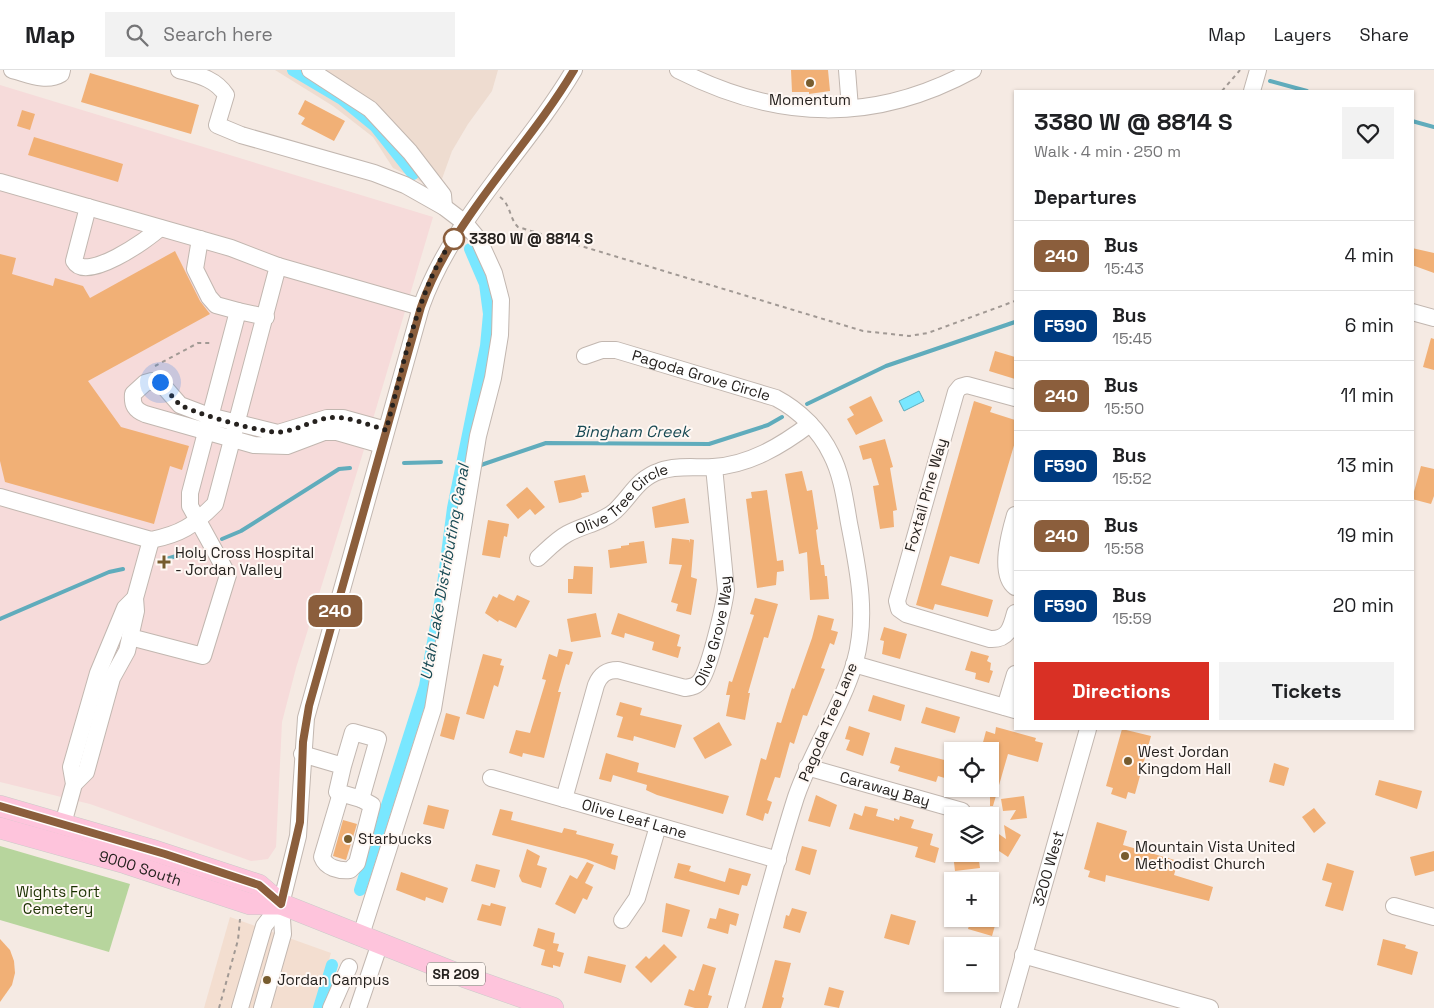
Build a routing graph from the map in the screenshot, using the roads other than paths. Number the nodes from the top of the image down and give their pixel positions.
1 (12, 70) edge
2 (62, 70) edge
3 (179, 70) edge
4 (310, 70) edge
5 (574, 70) edge
6 (678, 70) edge
7 (847, 70) edge
8 (974, 70) edge
9 (1258, 70) edge
10 (1252, 90) edge
11 (850, 108) junction
12 (0, 182) edge
13 (88, 207) junction
14 (444, 207) junction
15 (465, 223) junction
16 (160, 228) junction
17 (200, 239) junction
18 (278, 266) junction
19 (421, 307) junction
20 (238, 310) junction
21 (1414, 313) edge
22 (266, 317) junction
23 (1434, 318) edge
24 (585, 356) dead end
25 (1014, 398) edge
26 (210, 416) junction
27 (236, 423) junction
28 (810, 424) junction
29 (206, 433) junction
30 (384, 438) junction
31 (267, 439) junction
32 (232, 440) junction
33 (714, 467) junction
34 (0, 498) edge
35 (1014, 519) edge
36 (198, 521) junction
37 (151, 540) junction
38 (538, 558) dead end
39 (1014, 586) edge
40 (135, 598) junction
41 (1014, 616) edge
42 (130, 637) junction
43 (854, 664) junction
44 (1014, 681) edge
45 (1010, 709) edge
46 (1085, 730) edge
47 (302, 754) junction
48 (343, 766) junction
49 (807, 766) junction
50 (491, 778) dead end
51 (74, 784) junction
52 (341, 793) junction
53 (360, 799) junction
54 (564, 799) junction
55 (0, 806) edge
56 (948, 807) edge
57 (63, 824) junction
58 (658, 826) junction
59 (0, 828) edge
60 (778, 860) junction
61 (281, 904) junction
62 (1394, 906) dead end
63 (1434, 917) edge
64 (622, 920) dead end
65 (361, 935) junction
66 (380, 944) junction
67 (1024, 955) junction
68 (349, 967) dead end
69 (240, 1008) edge
70 (262, 1008) edge
71 (331, 1008) edge
72 (358, 1008) edge
73 (552, 1008) edge
74 (736, 1008) edge
75 (1009, 1008) edge
76 (1210, 1008) edge

1 - 2 street
3 - 14 street
4 - 14 street
5 - 15 street
6 - 11 street
7 - 11 street
8 - 11 street
9 - 10 street
12 - 13 street
13 - 16 street
13 - 16 street
14 - 15 street
15 - 19 street
15 - 65 street
16 - 17 street
17 - 18 street
17 - 20 street
18 - 19 street
18 - 22 street
19 - 30 street
20 - 22 street
20 - 26 street
21 - 23 street
22 - 27 street
24 - 28 street, Pagoda Grove Circle
25 - 41 street, Foxtail Pine Way
26 - 27 street
26 - 29 street
26 - 29 street
27 - 31 street
27 - 32 street
28 - 33 street
28 - 43 street, Pagoda Tree Lane
29 - 32 street
29 - 36 street
30 - 31 street
30 - 47 street
31 - 32 street
32 - 36 street
33 - 38 street, Olive Tree Circle
33 - 54 street, Olive Grove Way
34 - 37 street
35 - 39 street
36 - 37 street
36 - 42 street
37 - 40 street
40 - 42 street
40 - 51 street
42 - 51 street
43 - 45 street
43 - 49 street, Pagoda Tree Lane
44 - 45 street
46 - 67 street, 3200 West
47 - 48 street
47 - 61 street
48 - 52 street
48 - 53 street
49 - 56 street, Caraway Bay
49 - 60 street, Pagoda Tree Lane
50 - 54 street, Olive Leaf Lane
51 - 57 street
52 - 53 street
52 - 53 street
54 - 58 street, Olive Leaf Lane
55 - 57 main road, 9000 South / SR 209
57 - 61 main road, 9000 South / SR 209
58 - 60 street, Olive Leaf Lane
58 - 64 street
59 - 61 main road, 9000 South / SR 209
60 - 74 street, Pagoda Tree Lane
61 - 65 main road, 9000 South / SR 209
61 - 69 street
61 - 70 street
62 - 63 street
65 - 66 main road, 9000 South / SR 209
66 - 72 street
66 - 73 main road, 9000 South / SR 209
67 - 75 street, 3200 West
67 - 76 street
68 - 71 street

